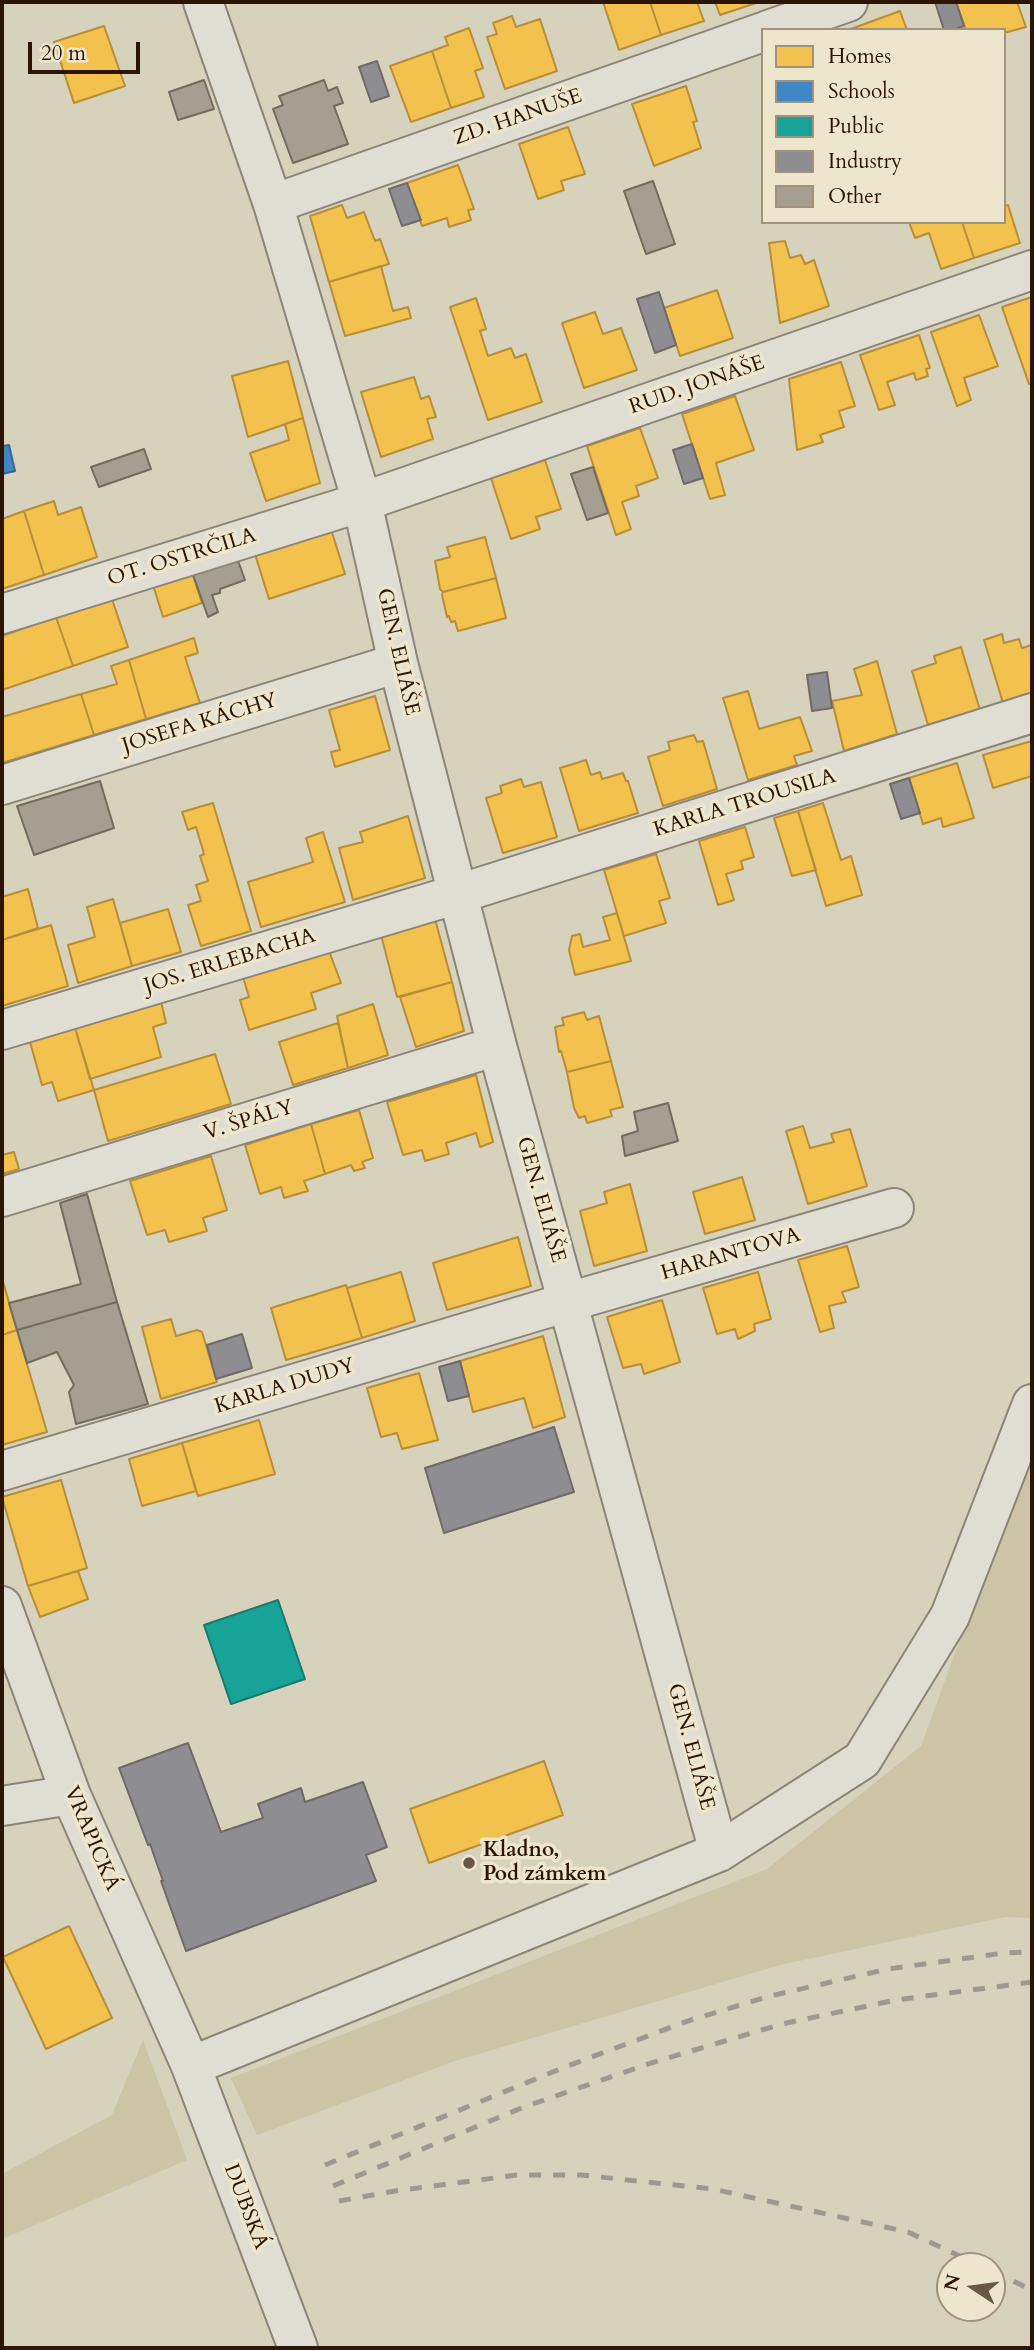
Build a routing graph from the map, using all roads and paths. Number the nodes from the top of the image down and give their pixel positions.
1 (203, 2) edge
2 (848, 2) edge
3 (774, 28) edge
4 (761, 33) edge
5 (273, 204) junction
6 (1032, 270) edge
7 (362, 502) junction
8 (2, 614) edge
9 (398, 663) junction
10 (1032, 713) edge
11 (2, 785) edge
12 (458, 894) junction
13 (2, 1030) edge
14 (497, 1046) junction
15 (2, 1197) edge
16 (894, 1208) dead end
17 (568, 1302) junction
18 (1032, 1404) edge
19 (2, 1471) edge
20 (2, 1606) edge
21 (71, 1795) junction
22 (2, 1806) edge
23 (719, 1852) junction
24 (191, 2066) junction
25 (298, 2348) edge

1 - 5 street, GEN. ELIÁŠE
2 - 3 street
4 - 5 street, ZD. HANUŠE
5 - 7 street, GEN. ELIÁŠE
6 - 7 street, RUD. JONÁŠE
7 - 8 street, OT. OSTRČILA
7 - 9 street, GEN. ELIÁŠE
9 - 11 street, JOSEFA KÁCHY
9 - 12 street, GEN. ELIÁŠE
10 - 12 street, KARLA TROUSILA
12 - 13 street, JOS. ERLEBACHA
12 - 14 street, GEN. ELIÁŠE
14 - 15 street, V. ŠPÁLY
14 - 17 street, GEN. ELIÁŠE
16 - 17 street, HARANTOVA
17 - 19 street, KARLA DUDY
17 - 23 street, GEN. ELIÁŠE
18 - 23 street
20 - 21 street, VRAPICKÁ
21 - 22 street
21 - 24 street, VRAPICKÁ
23 - 24 street
24 - 25 street, DUBSKÁ

